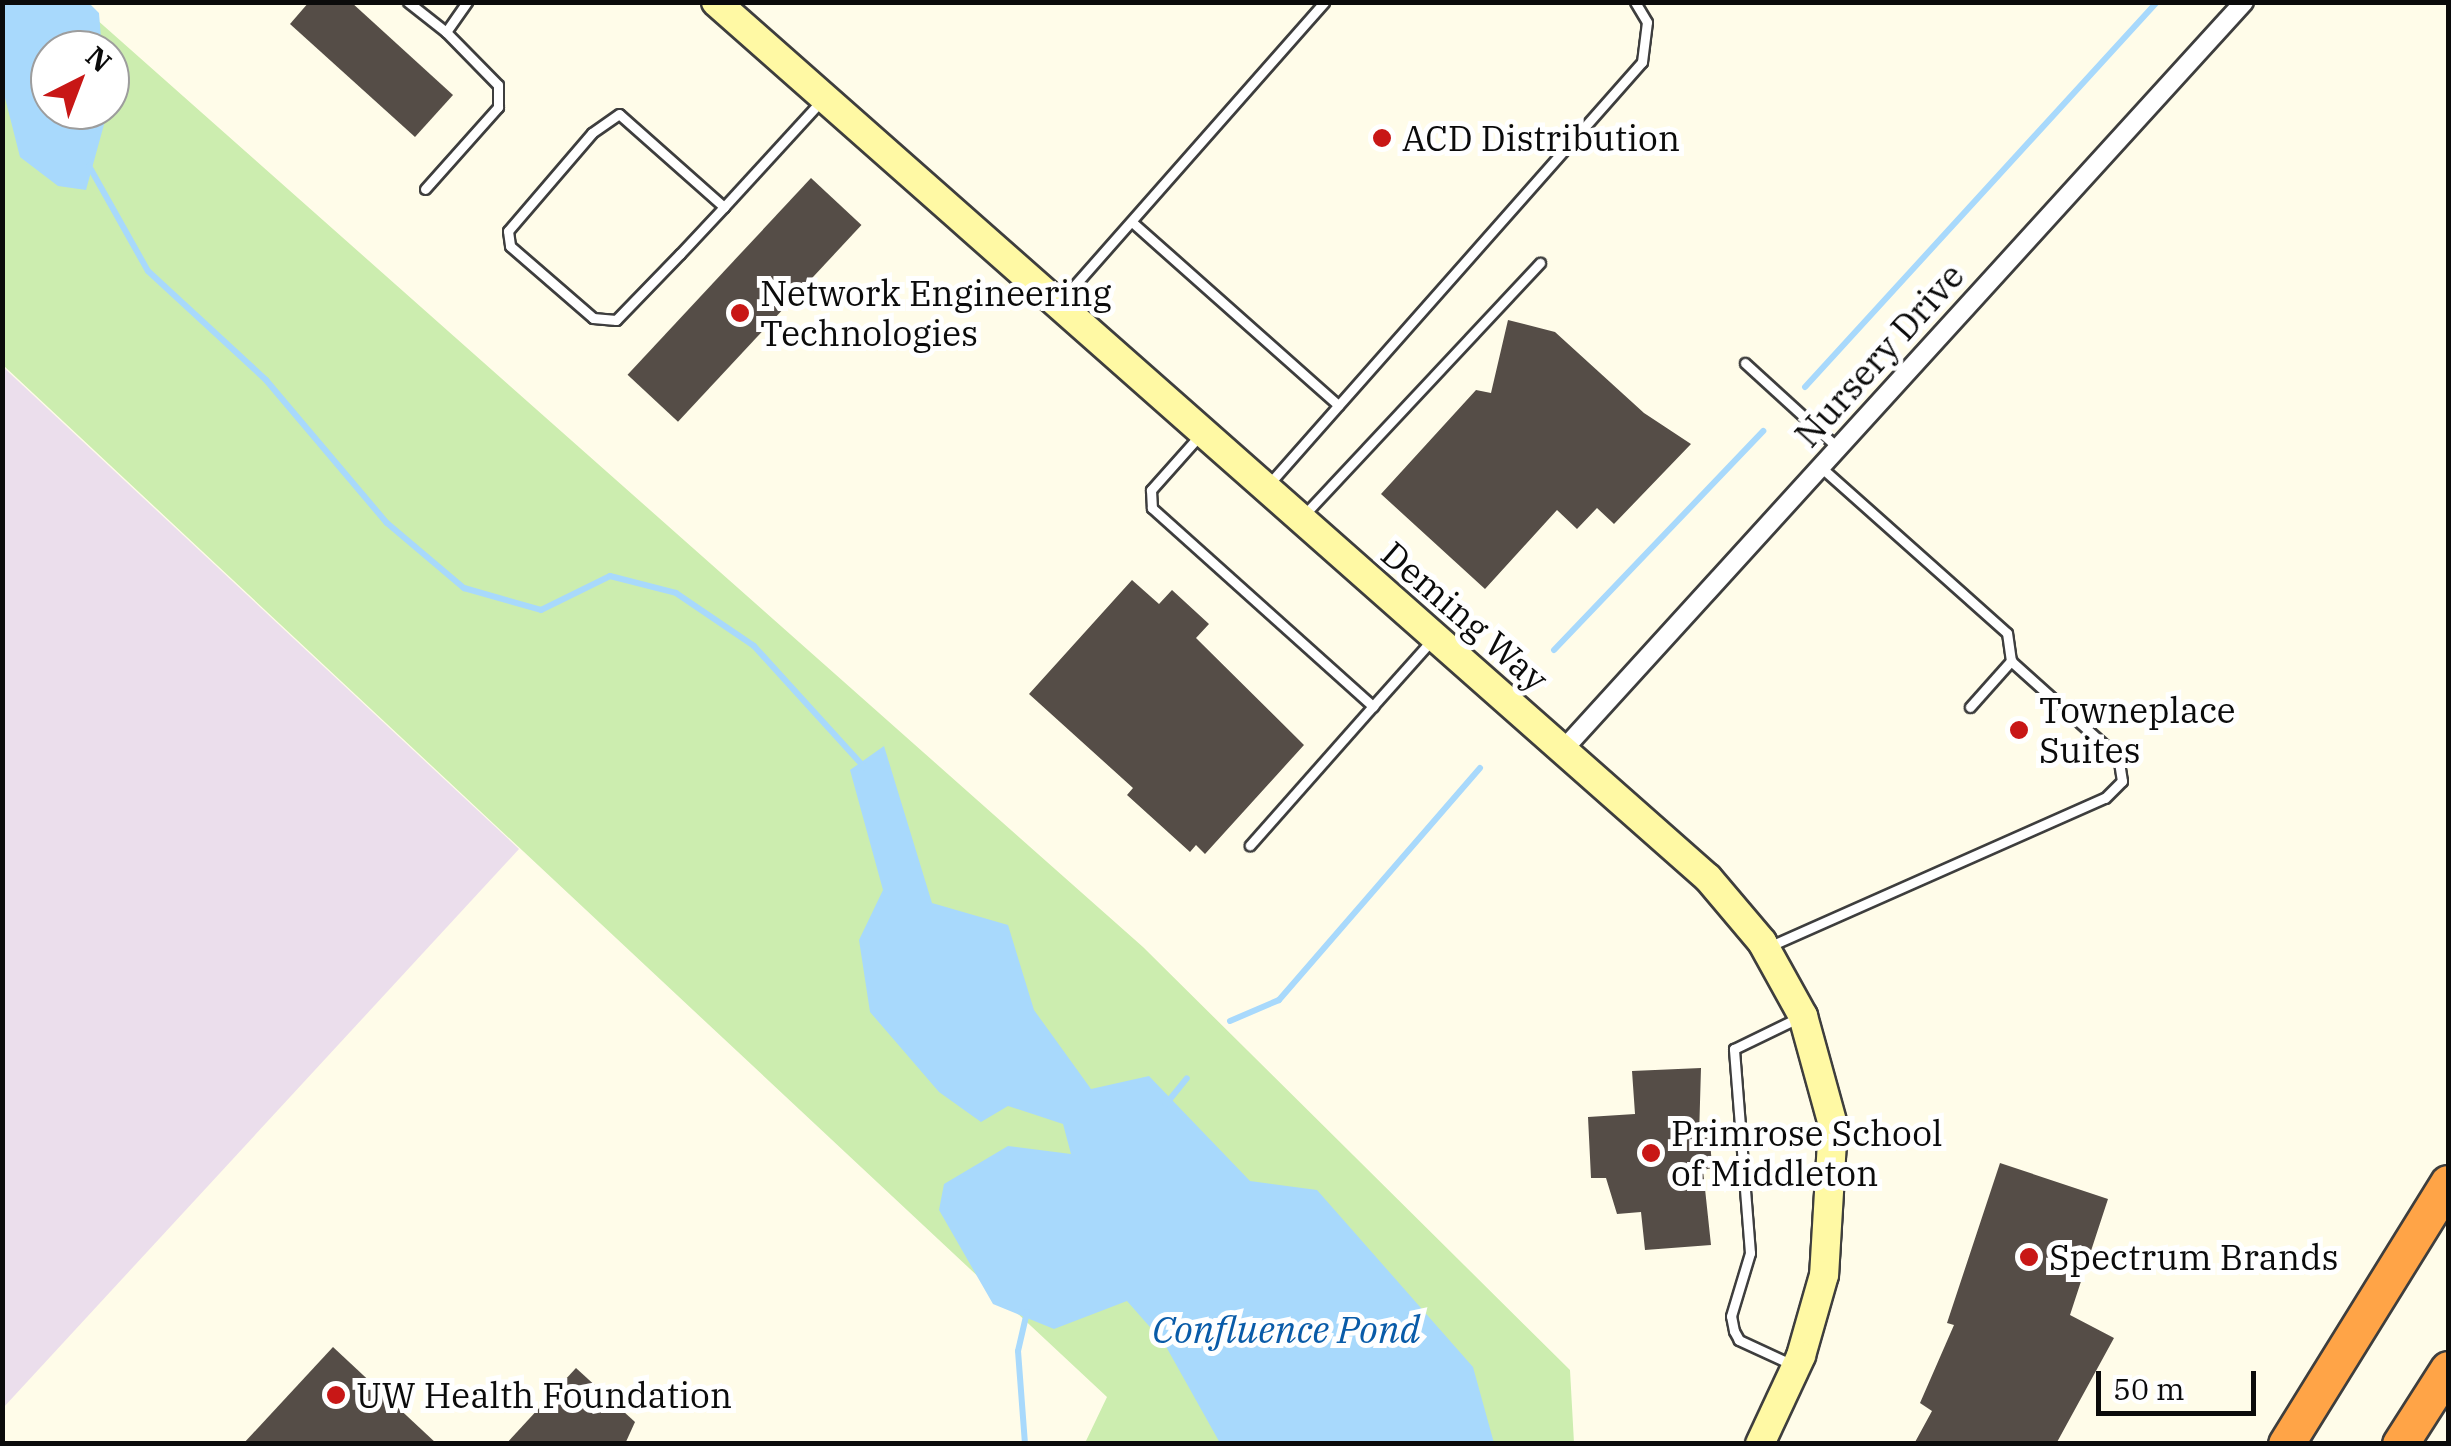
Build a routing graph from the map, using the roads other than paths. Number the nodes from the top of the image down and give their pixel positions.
1 (408, 2) edge
2 (467, 2) edge
3 (716, 2) edge
4 (1324, 2) edge
5 (1634, 2) edge
6 (2244, 2) edge
7 (446, 32) junction
8 (824, 98) junction
9 (425, 189) dead end
10 (724, 207) junction
11 (1132, 222) junction
12 (1540, 264) dead end
13 (1058, 305) junction
14 (1745, 364) dead end
15 (1338, 406) junction
16 (1202, 433) junction
17 (1838, 448) junction
18 (1821, 467) junction
19 (1265, 489) junction
20 (1300, 520) junction
21 (1434, 638) junction
22 (2011, 661) junction
23 (1373, 706) junction
24 (1970, 707) dead end
25 (1562, 751) junction
26 (1250, 845) dead end
27 (1766, 948) junction
28 (1803, 1016) junction
29 (2448, 1183) edge
30 (2448, 1210) edge
31 (2354, 1335) junction
32 (1796, 1366) junction
33 (2448, 1369) edge
34 (1760, 1444) edge
35 (2286, 1444) edge
36 (2400, 1444) edge

1 - 7 lane
2 - 7 lane
3 - 8 street, Deming Way
4 - 11 lane
5 - 15 lane
6 - 17 street, Nursery Drive
7 - 9 lane
8 - 10 lane
8 - 13 street, Deming Way
10 - 10 lane
11 - 13 lane
11 - 15 lane
12 - 20 lane
13 - 16 street, Deming Way
14 - 17 lane
15 - 19 lane
16 - 19 street, Deming Way
16 - 23 lane
17 - 18 street, Nursery Drive
18 - 22 lane
18 - 25 street, Nursery Drive
19 - 20 street, Deming Way
20 - 21 street, Deming Way
21 - 23 lane
21 - 25 street, Deming Way
22 - 24 lane
22 - 27 lane
23 - 26 lane
25 - 27 street, Deming Way
27 - 28 street, Deming Way
28 - 32 street, Deming Way
28 - 32 lane
29 - 31 highway
30 - 31 highway
31 - 35 highway
32 - 34 street, Deming Way
33 - 36 highway

